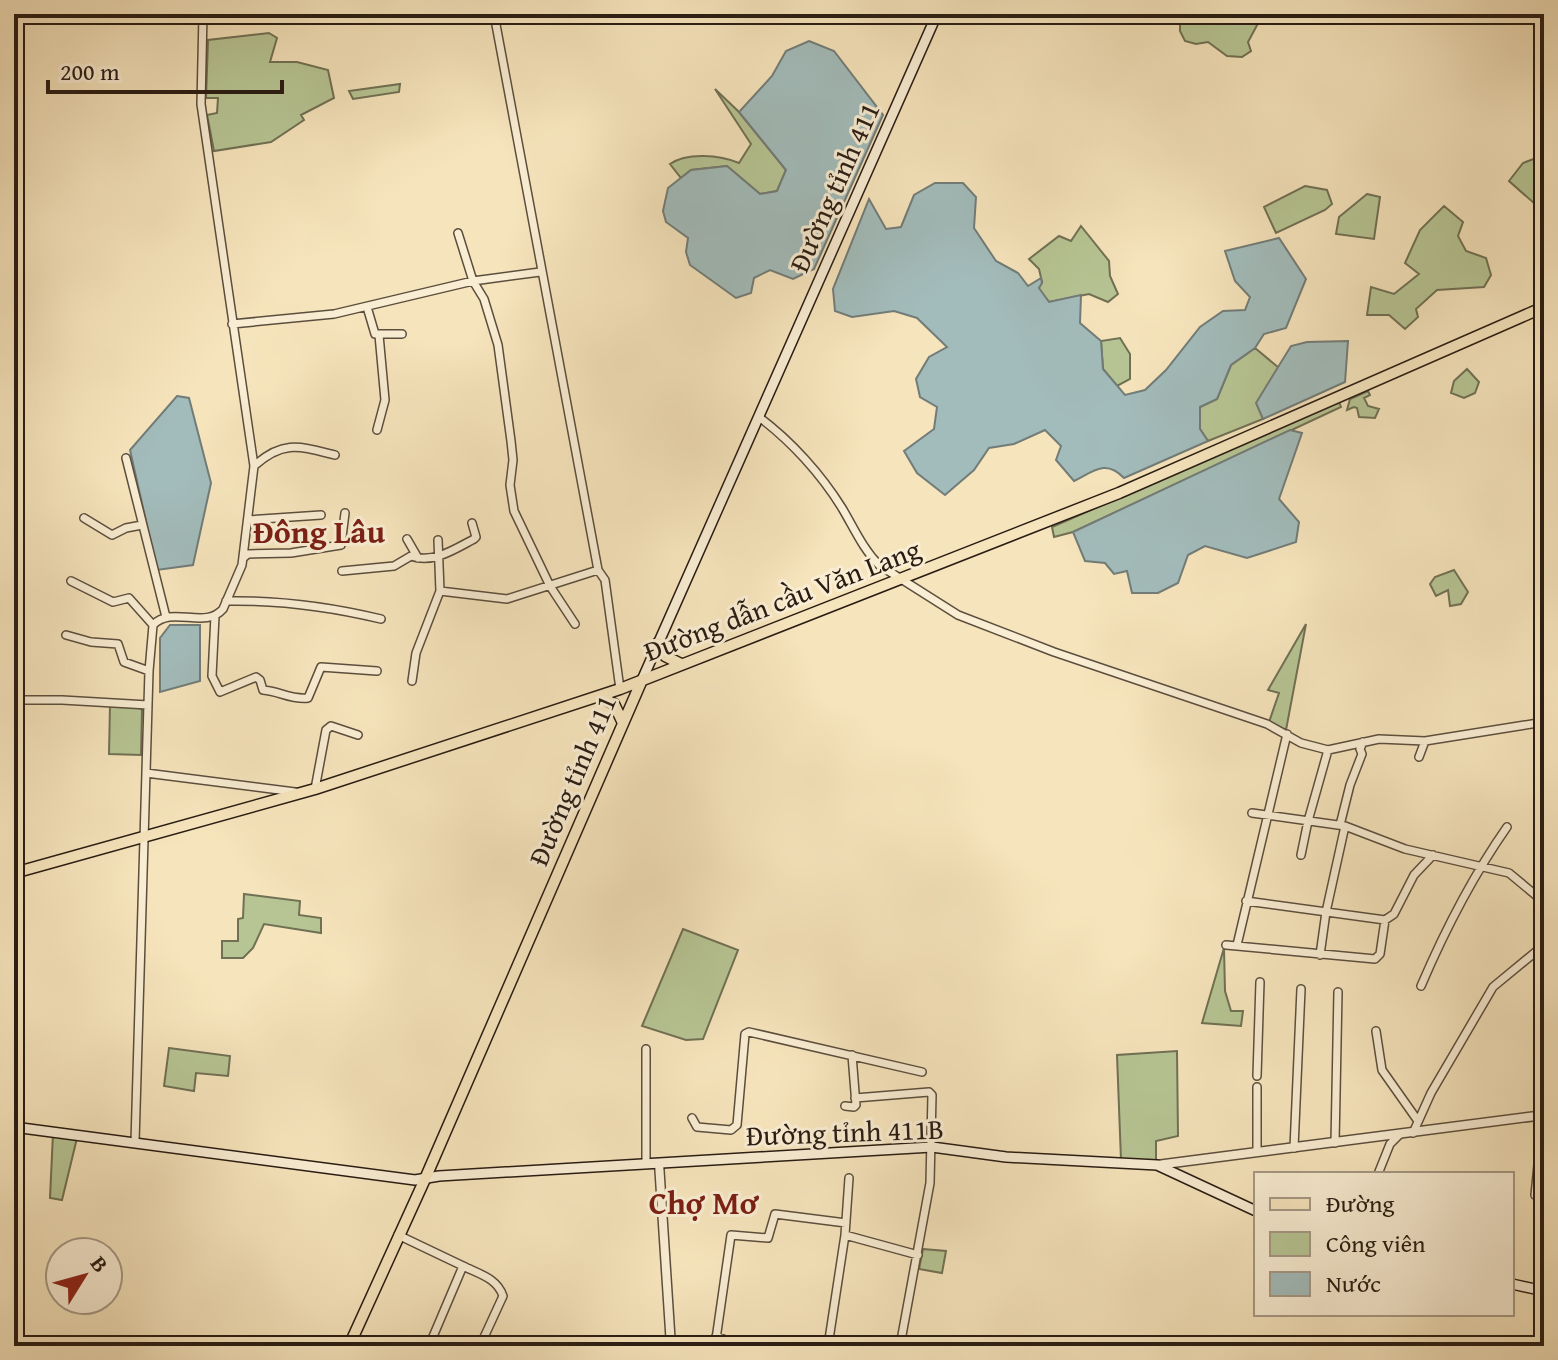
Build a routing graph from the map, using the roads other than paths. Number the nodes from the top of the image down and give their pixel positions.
1 (203, 14) edge
2 (494, 14) edge
3 (937, 14) edge
4 (458, 233) dead end
5 (540, 272) junction
6 (473, 281) junction
7 (367, 307) junction
8 (1544, 307) edge
9 (232, 324) junction
10 (402, 334) dead end
11 (379, 335) junction
12 (759, 417) junction
13 (377, 430) dead end
14 (335, 455) dead end
15 (126, 458) dead end
16 (254, 466) junction
17 (345, 513) dead end
18 (321, 515) dead end
19 (84, 518) dead end
20 (248, 520) junction
21 (472, 523) dead end
22 (142, 525) junction
23 (407, 539) dead end
24 (438, 540) dead end
25 (439, 556) junction
26 (243, 558) junction
27 (419, 559) junction
28 (598, 570) junction
29 (342, 571) dead end
30 (902, 580) junction
31 (71, 581) dead end
32 (550, 586) junction
33 (440, 591) junction
34 (226, 601) junction
35 (215, 616) junction
36 (166, 617) junction
37 (381, 619) dead end
38 (575, 624) dead end
39 (153, 625) junction
40 (66, 635) dead end
41 (658, 643) junction
42 (681, 664) junction
43 (149, 671) junction
44 (377, 671) dead end
45 (642, 680) junction
46 (412, 681) dead end
47 (620, 689) junction
48 (600, 696) junction
49 (14, 700) edge
50 (148, 705) junction
51 (1544, 722) edge
52 (623, 724) junction
53 (1287, 734) junction
54 (358, 735) dead end
55 (1425, 741) junction
56 (1363, 742) junction
57 (1328, 750) junction
58 (1419, 757) dead end
59 (146, 773) junction
60 (315, 789) junction
61 (301, 793) junction
62 (1252, 813) dead end
63 (1267, 817) junction
64 (1308, 821) junction
65 (1342, 826) junction
66 (1507, 827) dead end
67 (145, 837) junction
68 (1301, 855) dead end
69 (1433, 855) junction
70 (1480, 865) junction
71 (14, 873) edge
72 (1246, 901) junction
73 (1544, 902) edge
74 (1326, 912) junction
75 (1385, 920) junction
76 (1226, 945) dead end
77 (1237, 945) junction
78 (1544, 945) edge
79 (1320, 955) junction
80 (1260, 982) dead end
81 (1421, 986) dead end
82 (1301, 989) dead end
83 (1338, 992) dead end
84 (1376, 1031) dead end
85 (646, 1049) dead end
86 (852, 1055) junction
87 (922, 1072) dead end
88 (1257, 1076) dead end
89 (1257, 1087) dead end
90 (855, 1098) junction
91 (845, 1106) dead end
92 (1544, 1115) edge
93 (692, 1118) dead end
94 (1418, 1121) junction
95 (14, 1127) edge
96 (1413, 1133) junction
97 (1399, 1135) junction
98 (135, 1142) junction
99 (1335, 1143) junction
100 (932, 1147) junction
101 (1294, 1148) junction
102 (1257, 1152) junction
103 (646, 1163) junction
104 (659, 1163) junction
105 (1157, 1165) junction
106 (1379, 1172) edge
107 (849, 1178) dead end
108 (425, 1179) junction
109 (1535, 1195) dead end
110 (1254, 1210) edge
111 (846, 1223) junction
112 (398, 1235) junction
113 (845, 1235) junction
114 (918, 1255) junction
115 (463, 1266) junction
116 (1514, 1284) edge
117 (1544, 1291) edge
118 (716, 1336) junction
119 (349, 1346) edge
120 (429, 1346) edge
121 (480, 1346) edge
122 (671, 1346) edge
123 (715, 1346) edge
124 (740, 1346) edge
125 (828, 1346) edge
126 (900, 1346) edge

1 - 9 street
2 - 5 street
3 - 12 main road, Đường tỉnh 411
4 - 6 street
5 - 6 street
5 - 28 street
6 - 7 street
6 - 32 street
7 - 9 street
7 - 11 street
8 - 30 main road, Đường dẫn cầu Văn Lang
9 - 16 street
10 - 11 street
11 - 13 street
12 - 30 street
12 - 41 main road, Đường tỉnh 411
14 - 16 street
15 - 22 street
16 - 20 street
17 - 26 street
18 - 20 street
19 - 22 street
20 - 26 street
21 - 25 street
22 - 36 street
23 - 27 street
24 - 25 street
25 - 27 street
25 - 33 street
26 - 34 street
27 - 29 street
28 - 32 street
28 - 47 street
30 - 42 main road, Đường dẫn cầu Văn Lang
30 - 53 street
31 - 39 street
32 - 33 street
32 - 38 street
33 - 46 street
34 - 35 street
34 - 37 street
35 - 36 street
35 - 44 street
36 - 39 street
39 - 43 street
40 - 43 street
41 - 42 main road
41 - 45 main road, Đường tỉnh 411
42 - 45 main road, Đường dẫn cầu Văn Lang
43 - 50 street
45 - 47 main road, Đường dẫn cầu Văn Lang
45 - 52 main road, Đường tỉnh 411
47 - 48 main road, Đường dẫn cầu Văn Lang
48 - 52 main road
48 - 60 main road, Đường dẫn cầu Văn Lang
49 - 50 street
50 - 59 street
51 - 55 street
52 - 108 main road, Đường tỉnh 411
53 - 57 street
53 - 63 street
54 - 60 street
55 - 56 street
55 - 58 street
56 - 57 street
56 - 65 street
57 - 64 street
59 - 61 street
59 - 67 street
60 - 61 main road, Đường dẫn cầu Văn Lang
61 - 67 main road, Đường dẫn cầu Văn Lang
62 - 63 street
63 - 64 street
63 - 72 street
64 - 65 street
64 - 68 street
65 - 69 street
65 - 74 street
66 - 70 street
67 - 71 main road, Đường dẫn cầu Văn Lang
67 - 98 street
69 - 70 street
69 - 75 street
70 - 73 street
70 - 81 street
72 - 74 street
72 - 77 street
74 - 75 street
74 - 79 street
75 - 79 street
76 - 77 street
77 - 79 street
78 - 94 street
80 - 88 street
82 - 101 street
83 - 99 street
84 - 94 street
85 - 103 street
86 - 87 street
86 - 90 street
86 - 93 street
89 - 102 street
90 - 91 street
90 - 100 street
92 - 96 street
92 - 109 street
94 - 96 street
95 - 98 main road, Đường tỉnh 411B
96 - 97 street
97 - 99 street
97 - 106 street
98 - 108 main road, Đường tỉnh 411B
99 - 101 street
100 - 104 main road, Đường tỉnh 411B
100 - 105 main road, Đường tỉnh 411B
100 - 114 street
101 - 102 street
102 - 105 street
103 - 104 main road, Đường tỉnh 411B
103 - 108 main road, Đường tỉnh 411B
104 - 122 street
105 - 110 main road, Đường tỉnh 411B
107 - 111 street
108 - 112 main road, Đường tỉnh 411
111 - 113 street
111 - 118 street
112 - 115 street
112 - 119 main road, Đường tỉnh 411
113 - 114 street
113 - 125 street
114 - 126 street
115 - 120 street
115 - 121 street
116 - 117 main road
118 - 123 street
118 - 124 street

